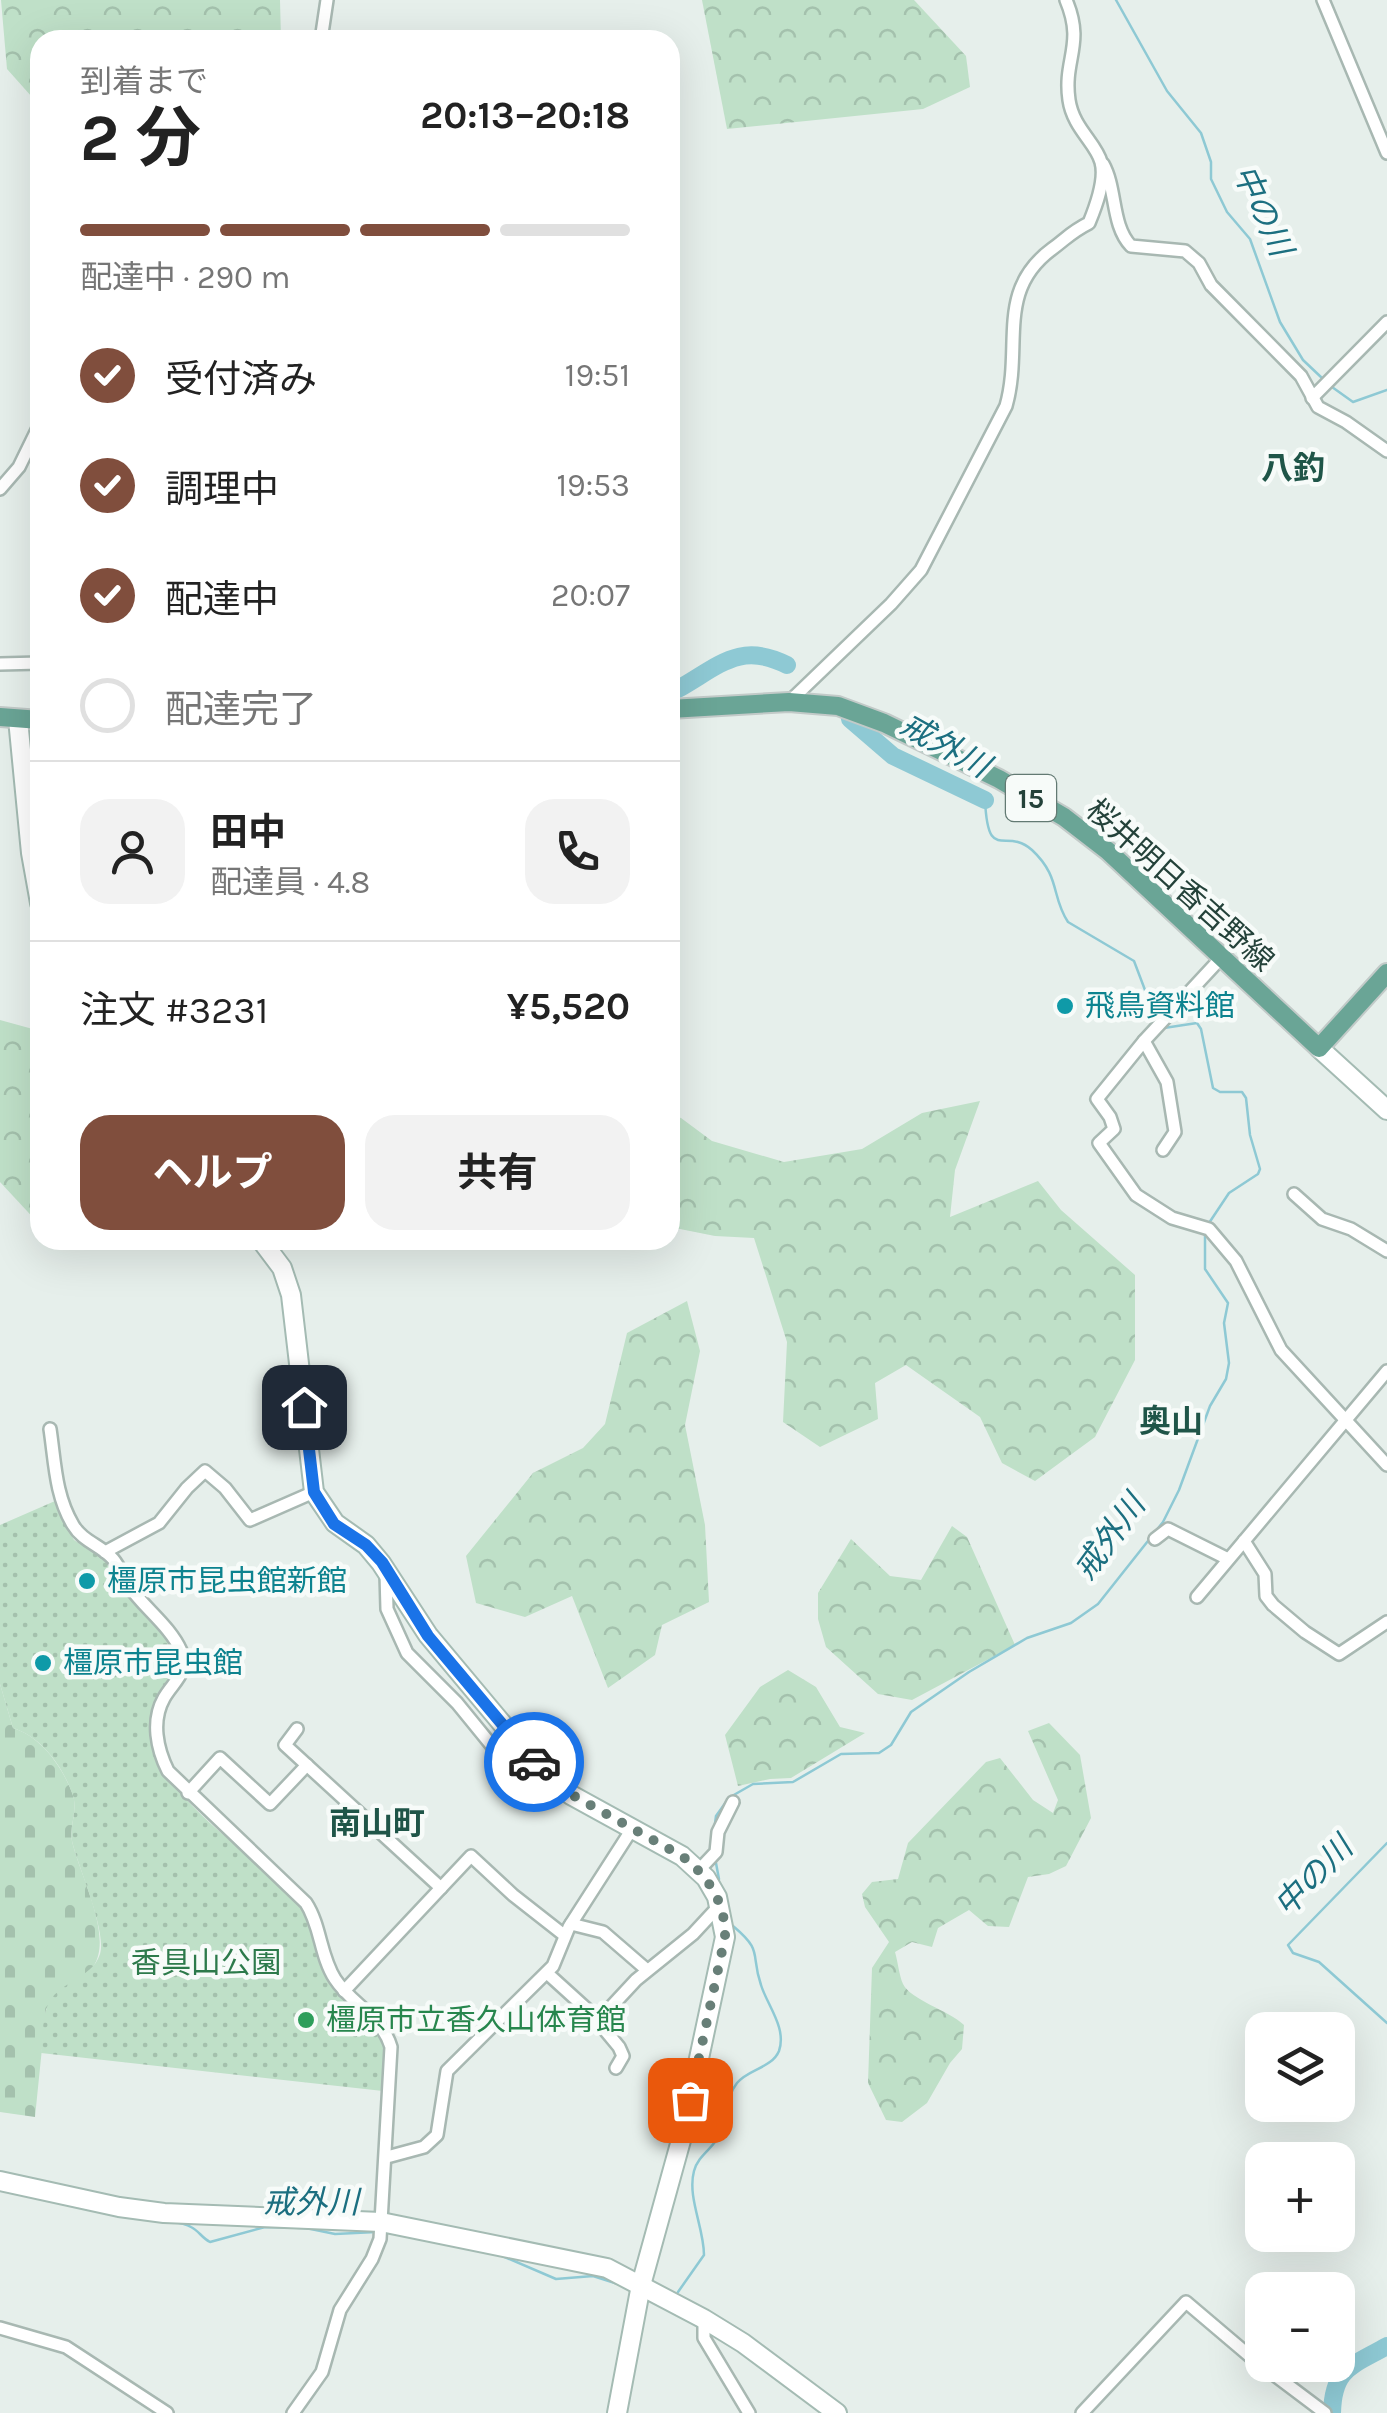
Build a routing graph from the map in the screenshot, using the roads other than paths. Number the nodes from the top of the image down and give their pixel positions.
1 (327, 0) edge
2 (1066, 0) edge
3 (1323, 0) edge
4 (322, 30) edge
5 (1387, 153) edge
6 (1101, 161) junction
7 (1387, 322) edge
8 (1312, 398) junction
9 (30, 446) edge
10 (1387, 451) edge
11 (0, 489) edge
12 (30, 663) edge
13 (0, 664) edge
14 (788, 702) junction
15 (680, 707) edge
16 (9, 718) edge
17 (30, 843) edge
18 (1221, 958) junction
19 (1387, 973) edge
20 (1144, 1041) junction
21 (1320, 1048) junction
22 (1387, 1110) edge
23 (1163, 1150) dead end
24 (1294, 1194) dead end
25 (268, 1250) edge
26 (1387, 1251) edge
27 (1387, 1371) edge
28 (1345, 1420) junction
29 (50, 1429) dead end
30 (1387, 1465) edge
31 (314, 1492) junction
32 (1156, 1540) dead end
33 (1244, 1541) junction
34 (105, 1552) junction
35 (1228, 1559) junction
36 (386, 1569) junction
37 (1198, 1597) dead end
38 (1387, 1622) edge
39 (296, 1729) dead end
40 (307, 1765) junction
41 (558, 1787) junction
42 (188, 1793) junction
43 (734, 1802) dead end
44 (632, 1830) junction
45 (708, 1860) junction
46 (441, 1888) junction
47 (719, 1906) junction
48 (568, 1930) junction
49 (647, 1970) junction
50 (547, 1973) junction
51 (344, 1992) junction
52 (597, 2022) junction
53 (616, 2068) dead end
54 (387, 2157) junction
55 (0, 2181) edge
56 (381, 2230) junction
57 (641, 2284) junction
58 (704, 2319) junction
59 (0, 2328) edge
60 (167, 2413) edge
61 (294, 2413) edge
62 (616, 2413) edge
63 (749, 2413) edge
64 (837, 2413) edge
65 (1082, 2413) edge
66 (1324, 2413) edge

1 - 4 street
2 - 6 street
3 - 5 street
6 - 8 street
6 - 14 street
7 - 8 street
8 - 10 street
9 - 11 street
12 - 13 street
14 - 15 main road, 桜井明日香吉野線 / 15
14 - 18 main road, 桜井明日香吉野線 / 15
16 - 17 street
18 - 20 street
18 - 21 main road, 桜井明日香吉野線 / 15
19 - 21 main road
20 - 23 street
20 - 28 street
21 - 22 street
24 - 26 street
25 - 31 street
27 - 28 street
28 - 30 street
28 - 33 street
29 - 34 street
31 - 34 street
31 - 36 street
32 - 35 street
33 - 35 street
33 - 38 street
34 - 42 street
35 - 37 street
36 - 41 street
36 - 41 street
39 - 40 street
40 - 42 street
40 - 46 street
41 - 44 street
42 - 51 street
43 - 45 street
44 - 45 street
44 - 48 street
45 - 47 street
46 - 48 street
46 - 51 street
47 - 49 street
47 - 57 street
48 - 49 street
48 - 50 street
49 - 52 street
50 - 52 street
50 - 54 street
51 - 54 street
52 - 53 street
54 - 56 street
55 - 56 street
56 - 57 street
56 - 61 street
57 - 58 street
57 - 62 street
58 - 63 street
58 - 64 street
59 - 60 street
65 - 66 street

